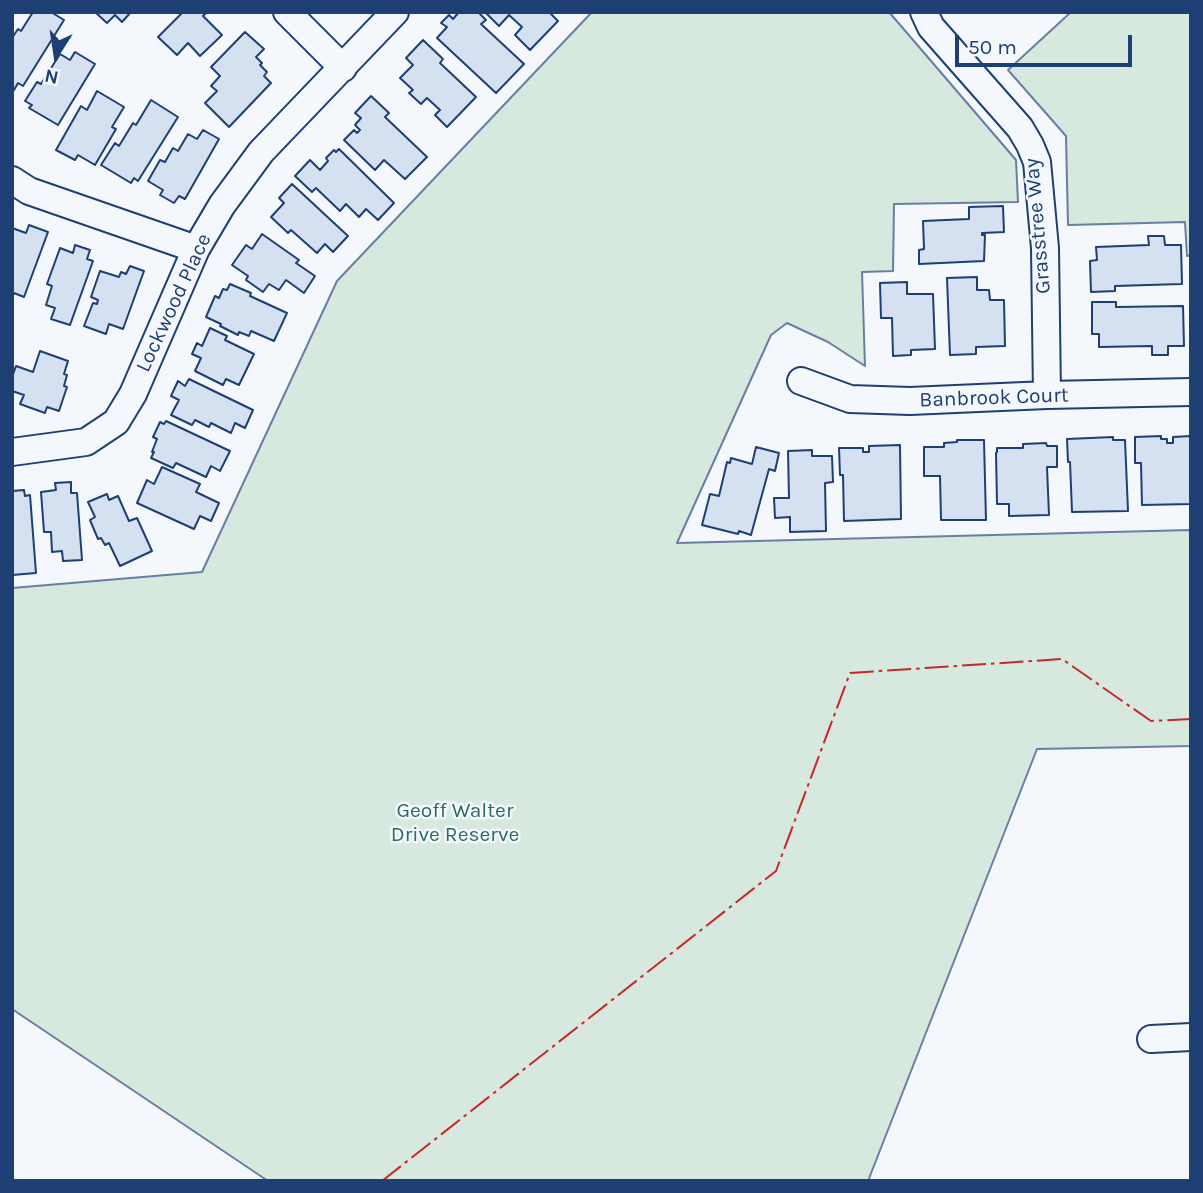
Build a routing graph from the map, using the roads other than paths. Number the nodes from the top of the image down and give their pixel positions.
1 (287, 12) edge
2 (395, 12) edge
3 (924, 12) edge
4 (343, 68) junction
5 (12, 180) edge
6 (196, 249) junction
7 (801, 381) dead end
8 (1191, 392) edge
9 (1047, 395) junction
10 (12, 452) edge
11 (1191, 1037) edge
12 (1151, 1039) dead end

1 - 4 street
2 - 4 street, Lockwood Place
3 - 9 street, Grasstree Way
4 - 6 street, Lockwood Place
5 - 6 street
6 - 10 street, Lockwood Place
7 - 9 street, Banbrook Court
8 - 9 street, Banbrook Court
11 - 12 street

